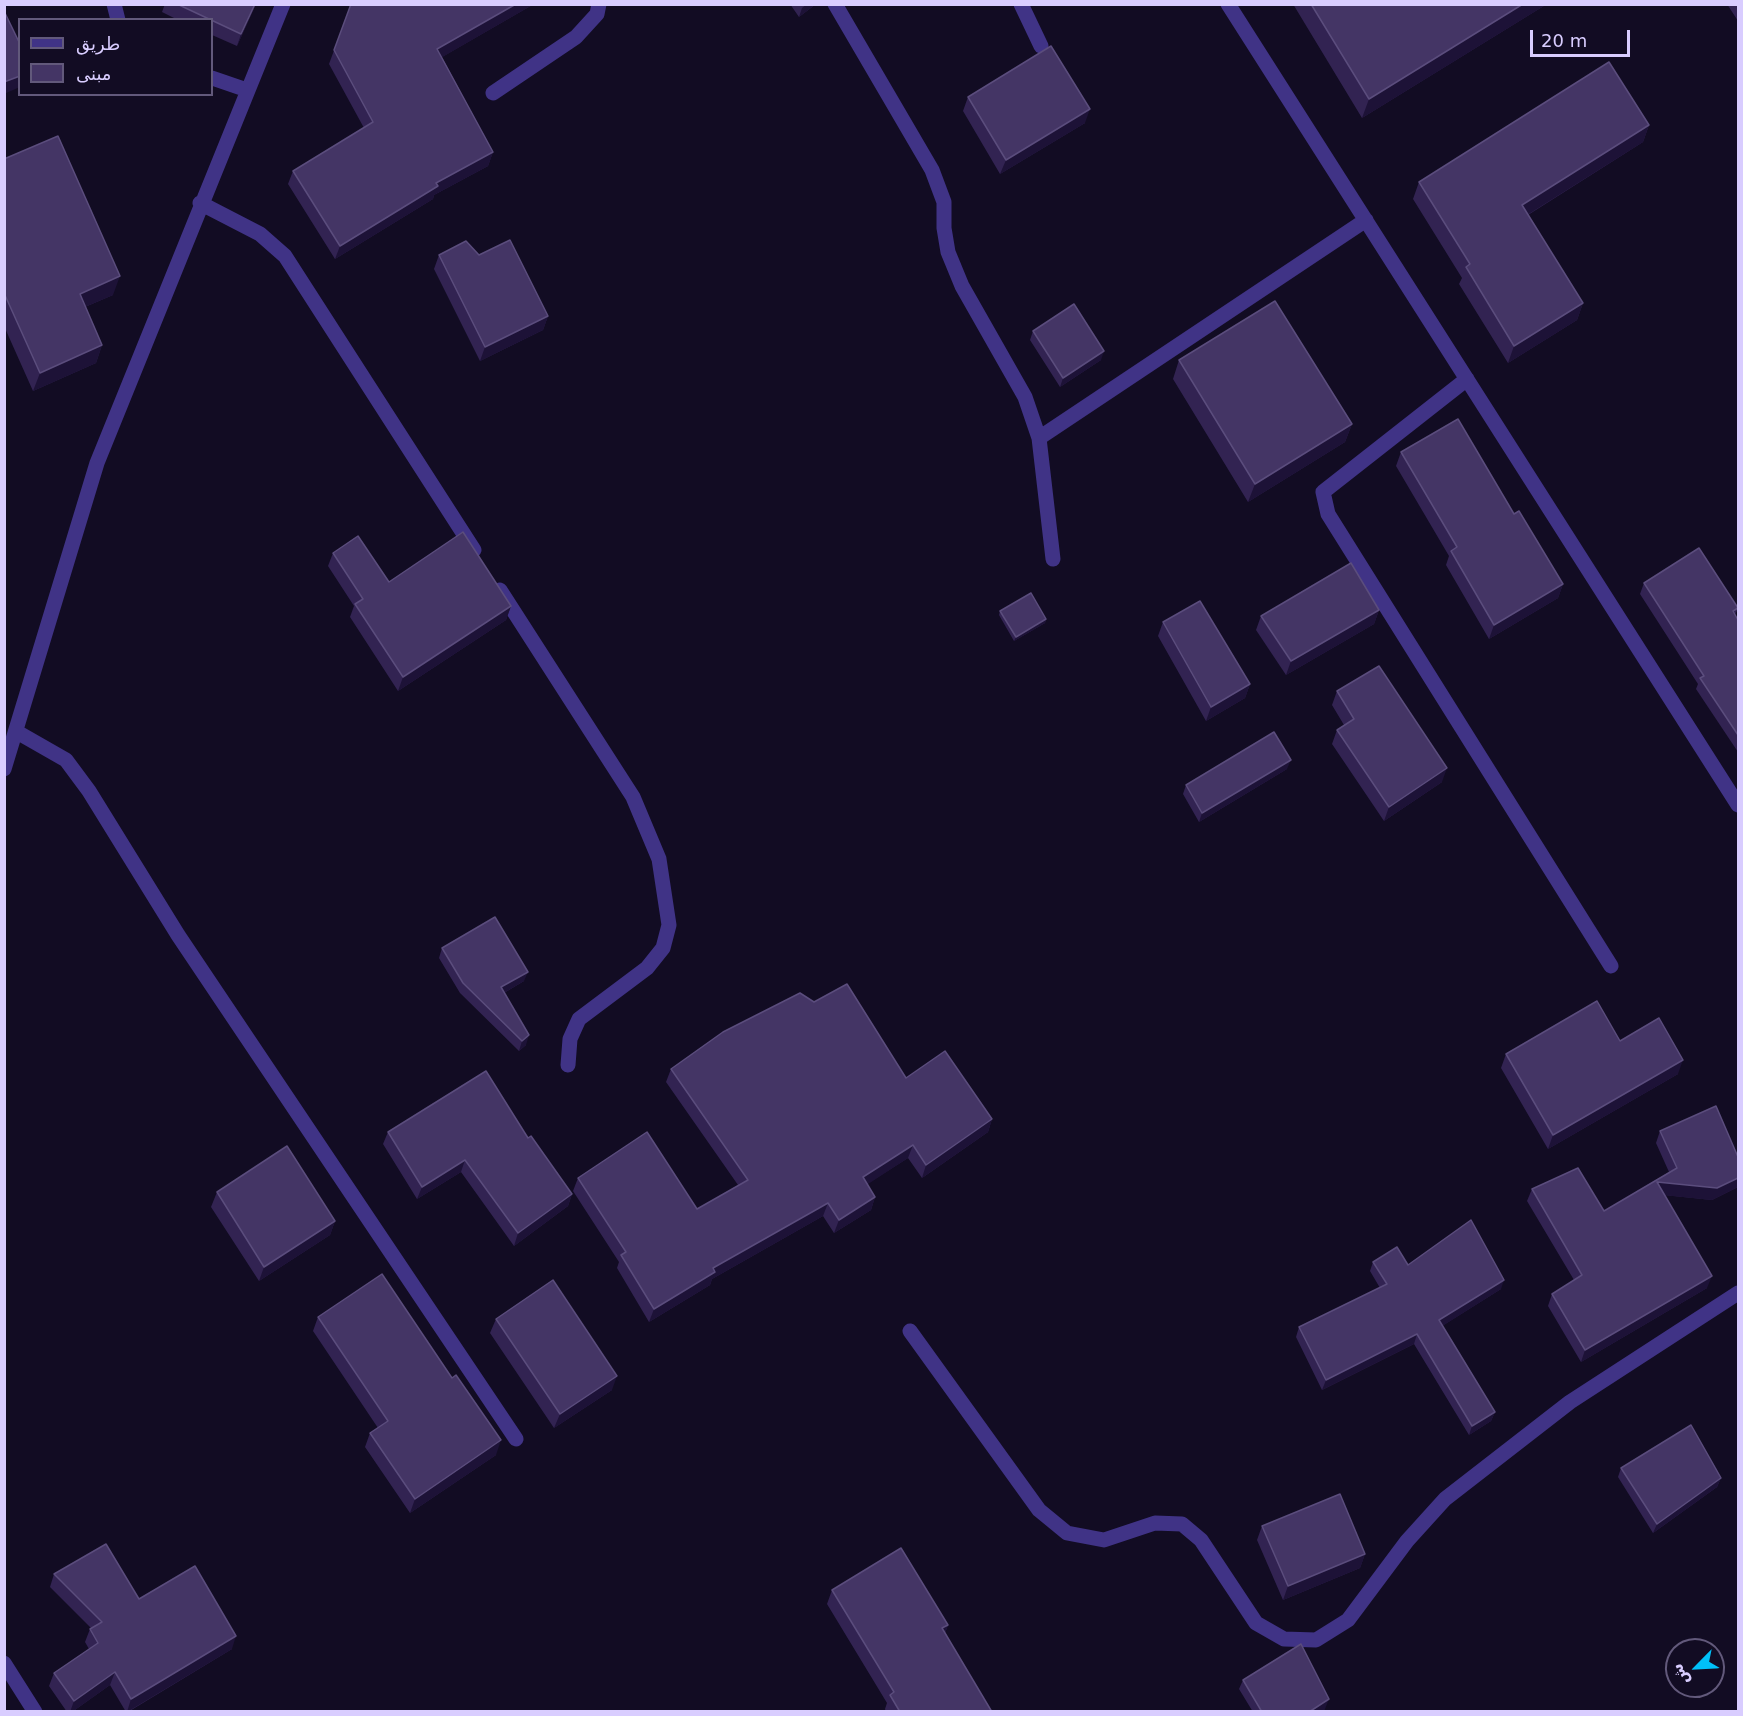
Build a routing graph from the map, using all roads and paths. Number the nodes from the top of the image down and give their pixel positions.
1 (283, 4) edge
2 (599, 4) edge
3 (835, 4) edge
4 (1021, 4) edge
5 (1228, 4) edge
6 (1041, 46) dead end
7 (213, 78) edge
8 (247, 90) junction
9 (493, 93) dead end
10 (200, 203) junction
11 (1366, 220) junction
12 (1467, 379) junction
13 (1039, 438) junction
14 (1053, 559) dead end
15 (17, 732) junction
16 (4, 769) edge
17 (1738, 806) edge
18 (1611, 966) dead end
19 (568, 1065) dead end
20 (1738, 1293) edge
21 (910, 1331) dead end
22 (516, 1439) dead end
23 (4, 1663) edge
24 (35, 1712) edge

1 - 8 street
2 - 9 street
3 - 13 street
4 - 6 street
5 - 11 street
7 - 8 street
8 - 10 street
10 - 15 street
10 - 19 street
11 - 12 street
11 - 13 street
12 - 17 street
12 - 18 street
13 - 14 street
15 - 16 street
15 - 22 street
20 - 21 street
23 - 24 street

